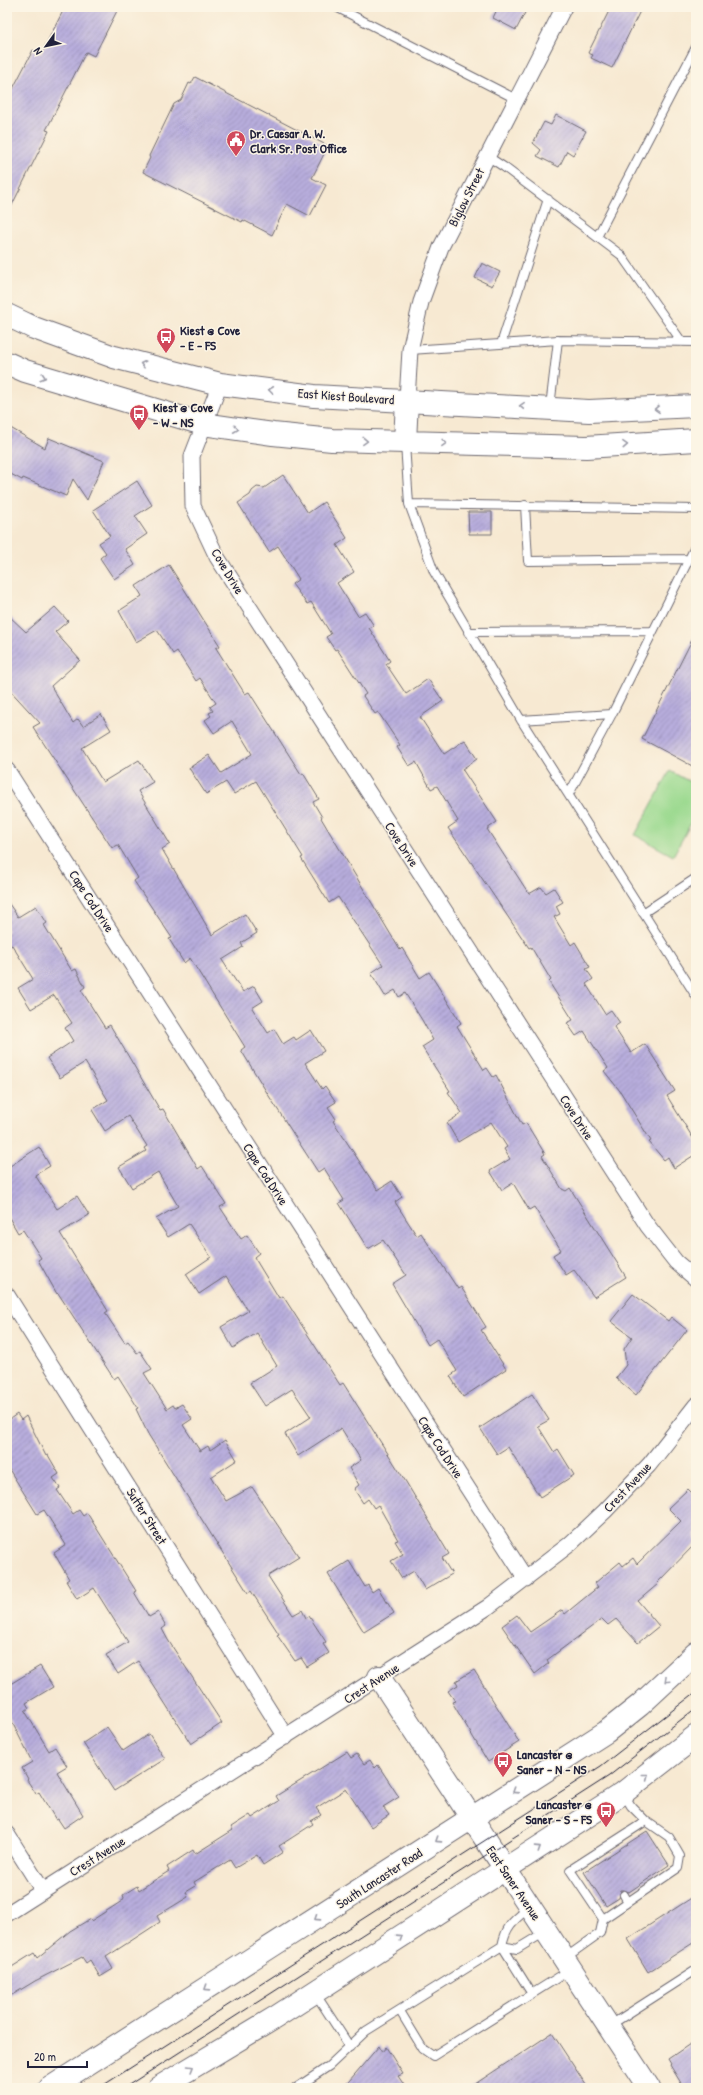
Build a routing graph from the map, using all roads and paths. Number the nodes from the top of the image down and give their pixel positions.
1 (336, 7) edge
2 (564, 7) edge
3 (696, 46) edge
4 (516, 99) junction
5 (486, 156) junction
6 (548, 200) junction
7 (597, 237) junction
8 (7, 315) edge
9 (558, 340) junction
10 (682, 342) junction
11 (696, 342) edge
12 (501, 344) junction
13 (410, 350) junction
14 (7, 362) edge
15 (220, 384) junction
16 (407, 400) junction
17 (696, 406) edge
18 (550, 407) junction
19 (203, 424) junction
20 (696, 440) edge
21 (405, 442) junction
22 (409, 504) junction
23 (525, 505) junction
24 (696, 509) edge
25 (696, 545) edge
26 (689, 559) junction
27 (653, 631) junction
28 (468, 632) junction
29 (612, 714) junction
30 (521, 720) junction
31 (7, 770) edge
32 (569, 794) junction
33 (696, 878) edge
34 (643, 913) junction
35 (696, 996) edge
36 (696, 1279) edge
37 (7, 1295) edge
38 (696, 1405) edge
39 (526, 1579) junction
40 (696, 1653) edge
41 (379, 1678) junction
42 (286, 1738) junction
43 (694, 1742) edge
44 (623, 1793) junction
45 (471, 1819) junction
46 (646, 1821) junction
47 (7, 1834) edge
48 (621, 1837) junction
49 (626, 1844) dead end
50 (596, 1853) junction
51 (601, 1861) dead end
52 (505, 1869) junction
53 (43, 1891) junction
54 (530, 1907) junction
55 (7, 1914) edge
56 (603, 1919) junction
57 (546, 1932) junction
58 (502, 1946) junction
59 (568, 1964) junction
60 (696, 1970) edge
61 (314, 1992) junction
62 (532, 1994) junction
63 (400, 2011) junction
64 (608, 2026) junction
65 (350, 2047) junction
66 (50, 2088) edge
67 (158, 2088) edge
68 (296, 2088) edge
69 (649, 2088) edge

1 - 4 lane
2 - 4 street, Biglow Street
3 - 7 lane
4 - 5 street, Biglow Street
5 - 6 lane
5 - 13 street, Biglow Street
6 - 7 lane
6 - 12 lane
7 - 10 lane
15 -> 8 main road, East Kiest Boulevard
9 - 10 lane
9 - 12 lane
9 - 18 lane
10 - 11 lane
12 - 13 lane
13 - 16 street, Biglow Street
14 -> 19 main road
16 -> 15 main road, East Kiest Boulevard
15 - 19 street, Cove Drive
18 -> 16 main road, East Kiest Boulevard
16 - 21 main road
17 -> 18 main road, East Kiest Boulevard
19 -> 21 main road
19 - 36 street, Cove Drive
21 -> 20 main road
21 - 22 lane
22 - 23 lane
22 - 28 lane
23 - 24 lane
23 - 26 lane
25 - 26 lane
26 - 27 lane
27 - 28 lane
27 - 29 lane
28 - 30 lane
29 - 30 lane
29 - 32 lane
30 - 32 lane
31 - 39 street, Cape Cod Drive
32 - 34 lane
33 - 34 lane
34 - 35 lane
37 - 42 street, Sutter Street
38 - 39 street, Crest Avenue
39 - 41 street, Crest Avenue
40 -> 45 main road, South Lancaster Road
41 - 42 street, Crest Avenue
41 - 45 main road, East Saner Avenue
42 - 53 street, Crest Avenue
44 -> 43 main road
44 - 46 lane
52 -> 44 main road
45 - 52 main road, East Saner Avenue
45 -> 66 main road, South Lancaster Road
46 - 48 lane
46 - 56 lane
47 - 53 street
48 - 49 lane
48 - 50 lane
50 - 51 lane
50 - 56 lane
52 - 54 main road, East Saner Avenue
61 -> 52 main road
53 - 55 street, Crest Avenue
54 - 57 main road, East Saner Avenue
54 - 58 lane
56 - 59 lane
57 - 58 lane
57 - 59 main road, East Saner Avenue
58 - 62 lane
58 - 63 lane
59 - 62 lane
59 - 64 main road, East Saner Avenue
60 - 64 lane
61 - 65 lane
67 -> 61 main road
62 - 63 lane
63 - 65 lane
64 - 69 main road, East Saner Avenue
65 - 68 lane

